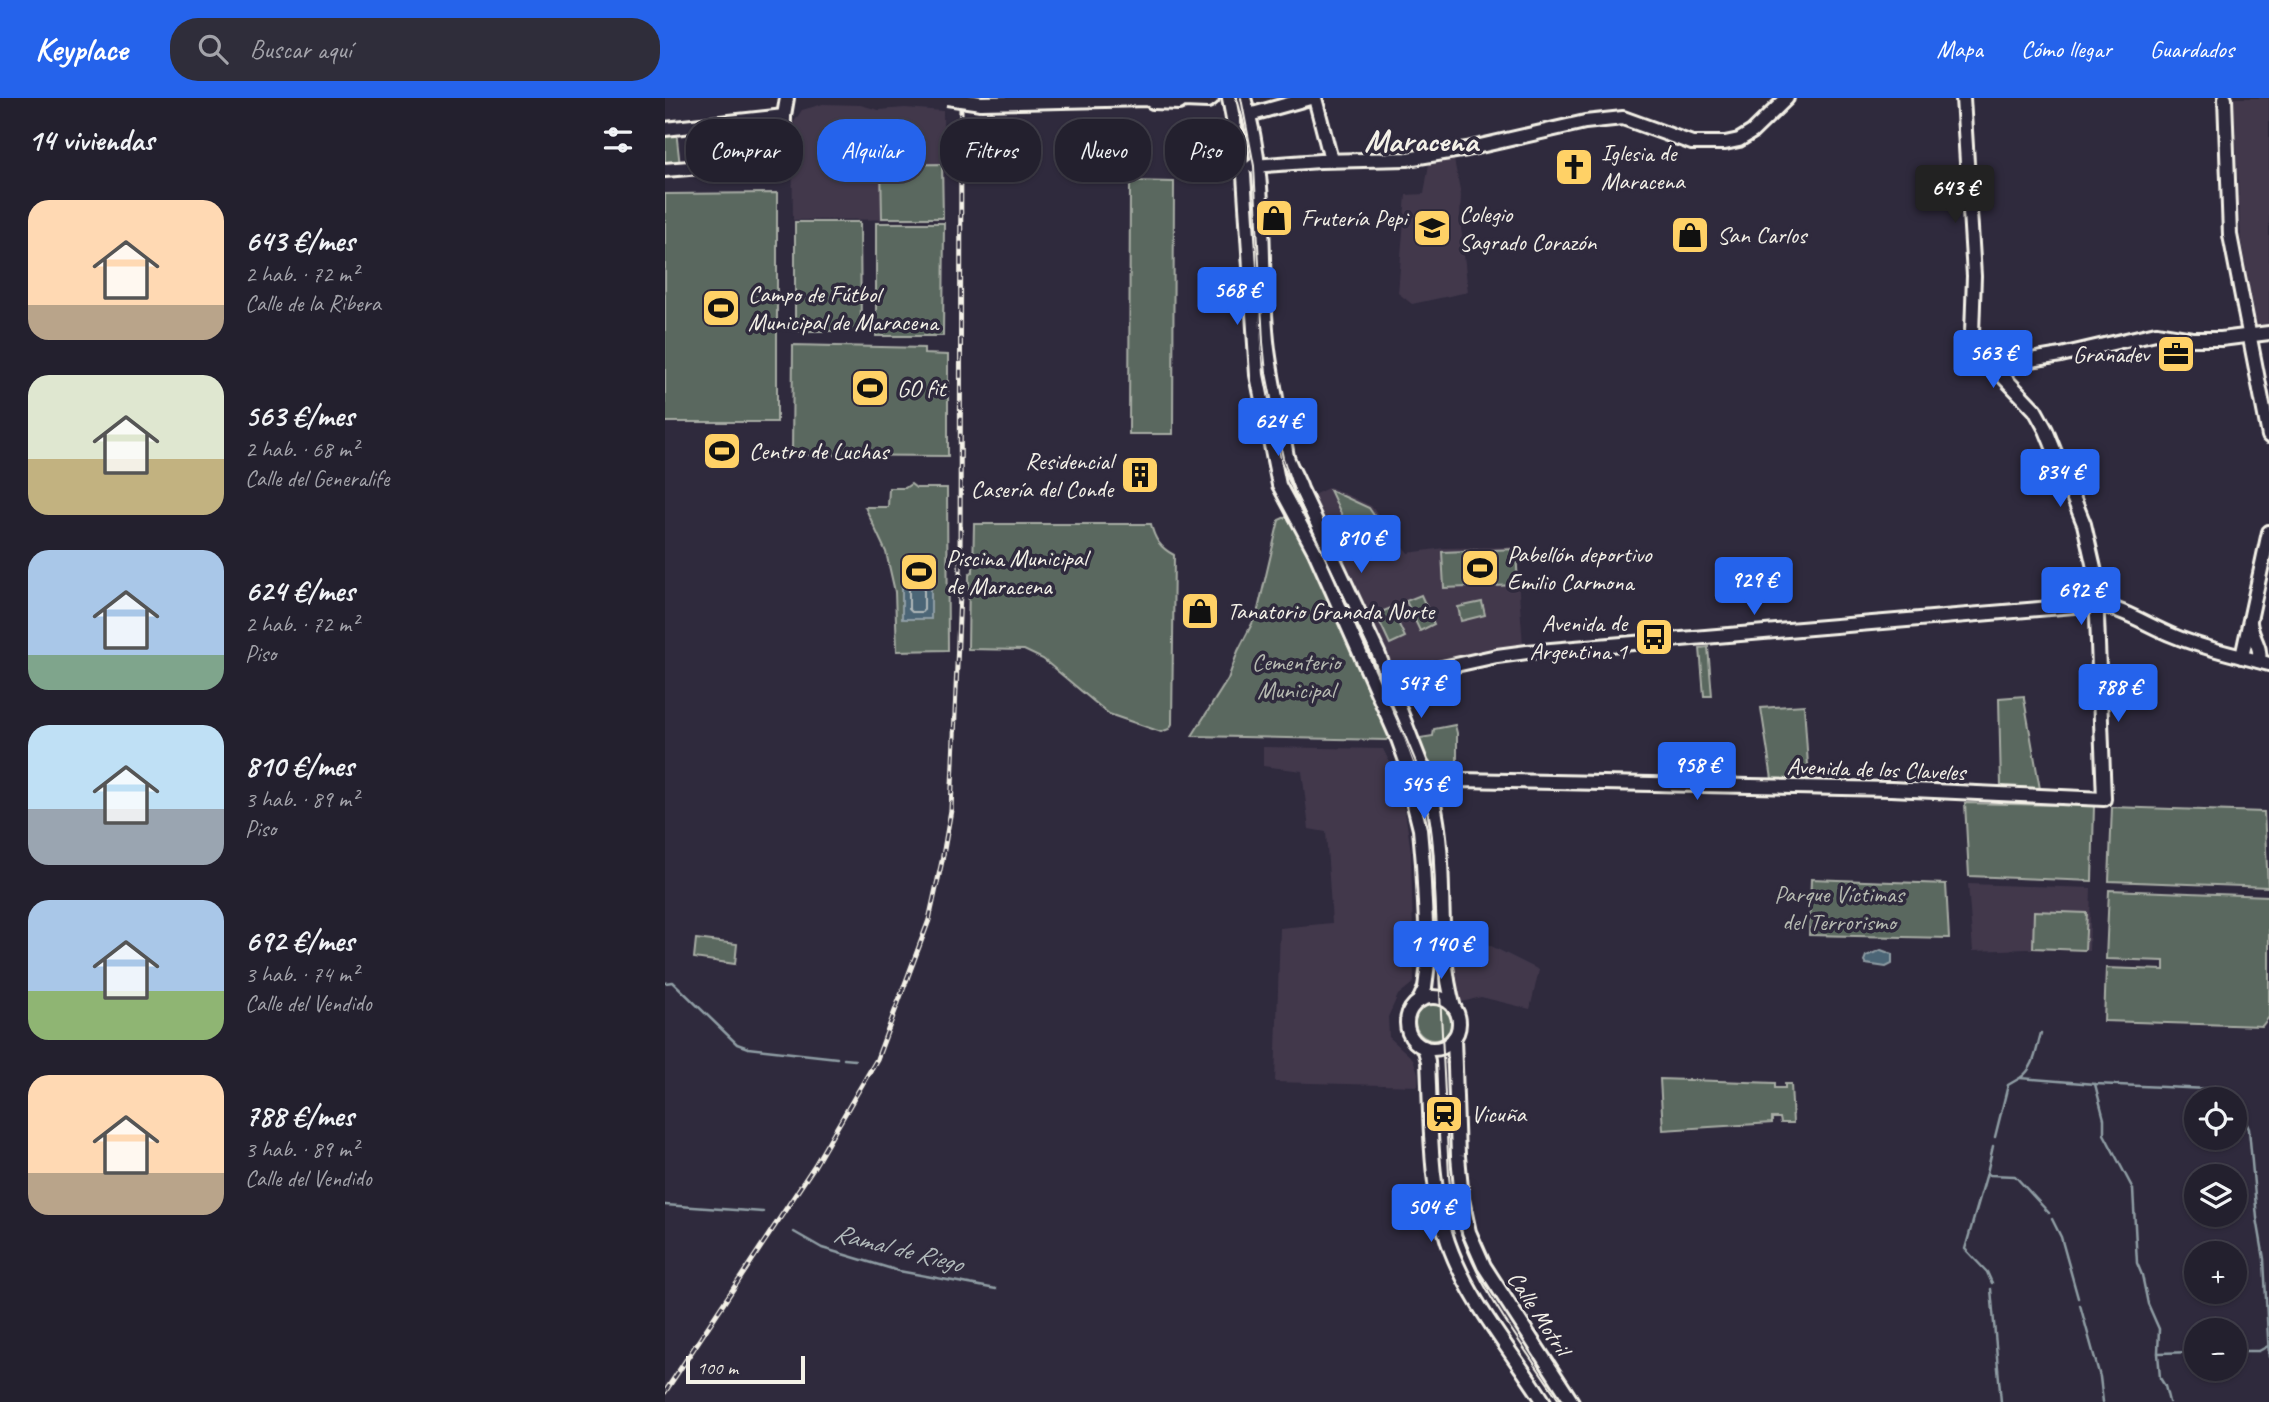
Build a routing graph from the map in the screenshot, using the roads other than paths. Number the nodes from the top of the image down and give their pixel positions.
1 (787, 98) edge
2 (947, 98) edge
3 (1212, 98) edge
4 (1229, 98) edge
5 (1244, 98) edge
6 (1313, 98) edge
7 (1787, 98) edge
8 (1963, 98) edge
9 (2225, 98) edge
10 (1148, 99) edge
11 (1183, 99) edge
12 (1249, 115) junction
13 (784, 116) junction
14 (1233, 119) edge
15 (665, 129) edge
16 (1331, 160) junction
17 (1245, 164) edge
18 (1258, 167) junction
19 (665, 170) edge
20 (1245, 182) edge
21 (2269, 332) edge
22 (2250, 335) junction
23 (1996, 369) junction
24 (2269, 436) edge
25 (1296, 478) junction
26 (1281, 485) junction
27 (2269, 532) edge
28 (2098, 604) junction
29 (2248, 649) junction
30 (2264, 662) edge
31 (1387, 680) junction
32 (1429, 775) junction
33 (1409, 782) junction
34 (1437, 786) junction
35 (1433, 800) junction
36 (1413, 801) junction
37 (1419, 1001) junction
38 (1454, 1008) junction
39 (1454, 1038) junction
40 (1425, 1047) junction
41 (1544, 1402) edge
42 (1572, 1402) edge

1 - 13 street
2 - 10 street, bridge
3 - 11 street
4 - 12 street
4 - 14 street
5 - 12 street
6 - 12 street
6 - 16 street
7 - 16 street
8 - 23 street
9 - 22 street
10 - 11 street
12 - 18 street
13 - 15 street
13 - 19 street
16 - 18 street
17 - 18 street
18 - 25 street
20 - 26 street
21 - 22 street
22 - 23 street
22 - 24 street
23 - 28 street
25 - 26 street
25 - 26 street
25 - 31 street
26 - 33 street
27 - 29 street
28 - 29 street
28 - 31 street
28 - 34 street, Avenida de los Claveles
29 - 30 street
31 - 32 street
32 - 33 street
32 - 34 street
33 - 36 street
34 - 35 street
35 - 36 street
35 - 38 street
36 - 37 street
37 - 38 street
37 - 40 street
38 - 39 street
39 - 40 street
39 - 42 street, Calle Motril
40 - 41 street, Calle Motril

